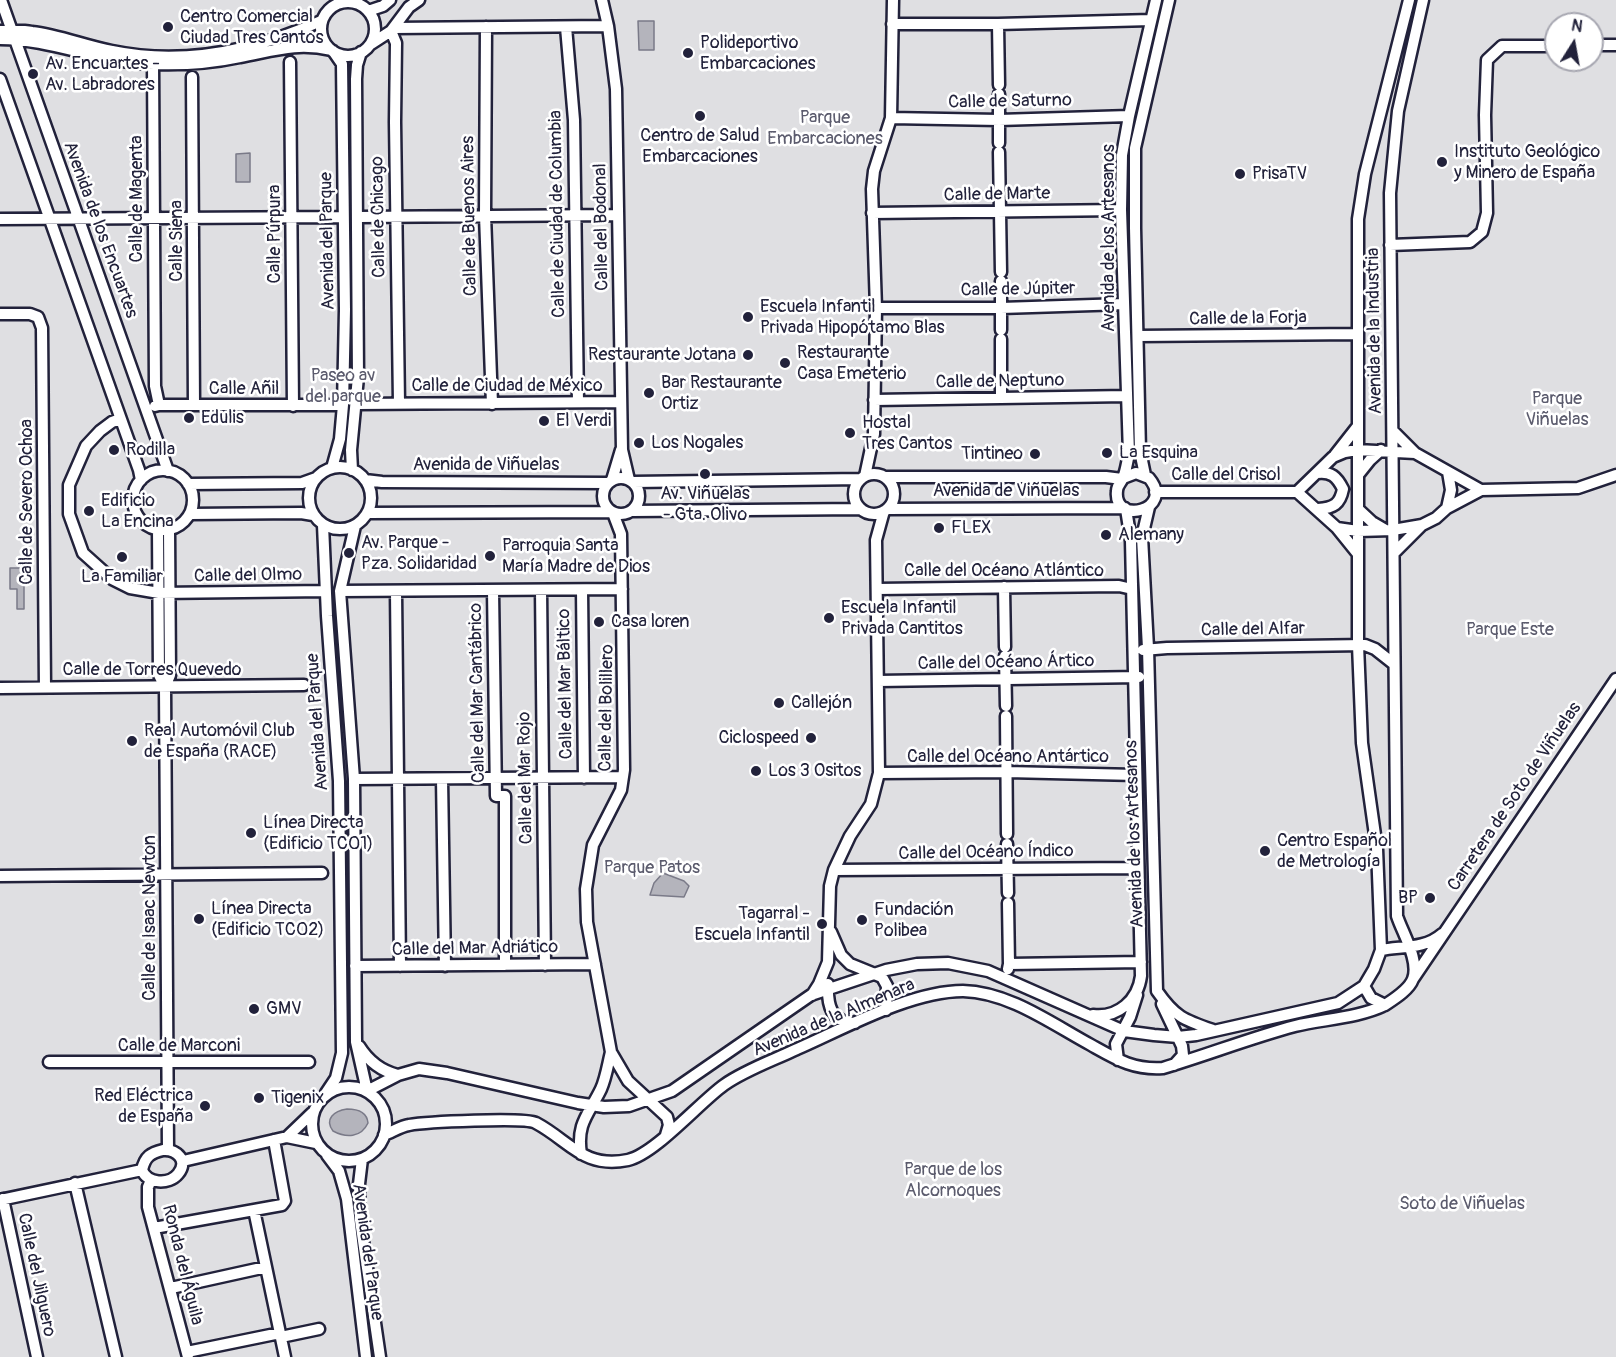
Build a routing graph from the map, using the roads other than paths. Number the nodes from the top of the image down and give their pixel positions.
1 (1, 0) edge
2 (390, 0) edge
3 (419, 0) edge
4 (892, 0) edge
5 (1156, 0) edge
6 (1169, 0) edge
7 (1409, 0) edge
8 (1423, 0) edge
9 (343, 1) edge
10 (358, 2) edge
11 (604, 2) edge
12 (368, 11) junction
13 (1151, 20) junction
14 (321, 21) junction
15 (892, 24) junction
16 (998, 24) junction
17 (609, 26) junction
18 (486, 27) junction
19 (566, 27) junction
20 (392, 30) junction
21 (8, 33) edge
22 (0, 39) edge
23 (370, 44) junction
24 (1544, 46) edge
25 (332, 51) junction
26 (362, 52) junction
27 (291, 62) dead end
28 (153, 64) junction
29 (192, 77) dead end
30 (0, 80) edge
31 (1129, 116) junction
32 (891, 118) junction
33 (999, 120) junction
34 (1122, 210) junction
35 (999, 212) junction
36 (873, 213) junction
37 (485, 215) junction
38 (575, 215) junction
39 (618, 215) junction
40 (395, 216) junction
41 (291, 217) junction
42 (343, 217) junction
43 (358, 217) junction
44 (79, 218) junction
45 (154, 218) junction
46 (193, 218) junction
47 (0, 219) edge
48 (49, 219) junction
49 (1390, 245) junction
50 (1124, 304) junction
51 (876, 308) junction
52 (1001, 308) junction
53 (0, 314) edge
54 (1357, 333) junction
55 (1138, 336) junction
56 (155, 386) junction
57 (139, 389) junction
58 (1127, 396) junction
59 (1001, 398) junction
60 (874, 400) junction
61 (578, 402) junction
62 (621, 402) junction
63 (399, 403) junction
64 (357, 404) junction
65 (492, 404) junction
66 (159, 405) junction
67 (194, 405) junction
68 (344, 405) junction
69 (293, 406) junction
70 (146, 410) junction
71 (120, 419) junction
72 (1357, 427) junction
73 (1393, 431) junction
74 (874, 441) junction
75 (621, 450) junction
76 (1357, 450) junction
77 (1381, 450) junction
78 (1393, 452) junction
79 (1415, 453) junction
80 (1333, 457) junction
81 (332, 468) junction
82 (352, 470) junction
83 (168, 471) junction
84 (1448, 472) junction
85 (1317, 473) junction
86 (1145, 475) junction
87 (1358, 475) junction
88 (1616, 475) edge
89 (884, 477) junction
90 (316, 478) junction
91 (863, 478) junction
92 (1123, 478) junction
93 (141, 480) junction
94 (365, 480) junction
95 (610, 481) junction
96 (631, 481) junction
97 (188, 484) junction
98 (1481, 490) junction
99 (1155, 492) junction
100 (1297, 492) junction
101 (1149, 507) junction
102 (1126, 508) junction
103 (1447, 508) junction
104 (1318, 509) junction
105 (1358, 509) junction
106 (863, 510) junction
107 (886, 510) junction
108 (612, 512) junction
109 (631, 512) junction
110 (368, 513) junction
111 (190, 514) junction
112 (313, 515) junction
113 (323, 525) junction
114 (1422, 525) junction
115 (355, 526) junction
116 (1337, 528) junction
117 (163, 529) junction
118 (1390, 530) junction
119 (1358, 531) junction
120 (621, 534) junction
121 (876, 540) junction
122 (1394, 553) junction
123 (1358, 554) junction
124 (1005, 587) junction
125 (622, 589) junction
126 (877, 589) junction
127 (1132, 589) junction
128 (541, 590) junction
129 (582, 590) junction
130 (326, 591) junction
131 (340, 591) junction
132 (493, 591) junction
133 (396, 592) junction
134 (164, 593) junction
135 (1358, 645) junction
136 (1148, 648) junction
137 (1134, 652) junction
138 (1394, 664) junction
139 (1134, 677) junction
140 (1148, 677) junction
141 (1616, 679) edge
142 (1006, 680) junction
143 (878, 681) junction
144 (304, 686) dead end
145 (165, 687) junction
146 (0, 688) edge
147 (45, 688) junction
148 (1007, 772) junction
149 (879, 773) junction
150 (1136, 775) junction
151 (623, 777) junction
152 (543, 778) junction
153 (584, 778) junction
154 (354, 779) junction
155 (442, 779) junction
156 (495, 779) junction
157 (398, 780) junction
158 (1138, 868) junction
159 (1008, 869) junction
160 (834, 870) junction
161 (322, 873) dead end
162 (166, 875) junction
163 (0, 876) edge
164 (829, 929) junction
165 (1442, 934) junction
166 (1410, 947) junction
167 (1381, 950) junction
168 (828, 962) junction
169 (1141, 962) junction
170 (595, 964) junction
171 (1009, 964) junction
172 (505, 965) junction
173 (545, 965) junction
174 (355, 966) junction
175 (400, 966) junction
176 (445, 966) junction
177 (873, 975) junction
178 (1004, 977) junction
179 (1413, 979) junction
180 (1140, 986) junction
181 (1364, 986) junction
182 (827, 990) junction
183 (1157, 991) junction
184 (811, 995) junction
185 (1385, 1005) junction
186 (886, 1010) junction
187 (1084, 1013) junction
188 (856, 1023) junction
189 (1214, 1030) junction
190 (1124, 1031) junction
191 (1178, 1037) junction
192 (356, 1042) junction
193 (611, 1052) junction
194 (1118, 1060) junction
195 (49, 1062) dead end
196 (168, 1062) junction
197 (309, 1062) dead end
198 (1174, 1065) junction
199 (398, 1076) junction
200 (367, 1091) junction
201 (326, 1094) junction
202 (648, 1100) junction
203 (591, 1105) junction
204 (312, 1113) junction
205 (384, 1135) junction
206 (666, 1135) junction
207 (287, 1137) junction
208 (274, 1140) junction
209 (316, 1143) junction
210 (168, 1150) junction
211 (581, 1154) junction
212 (327, 1155) junction
213 (362, 1159) junction
214 (183, 1161) junction
215 (142, 1170) junction
216 (151, 1180) junction
217 (75, 1183) junction
218 (1, 1199) edge
219 (254, 1210) junction
220 (154, 1228) junction
221 (266, 1267) junction
222 (171, 1288) junction
223 (318, 1329) dead end
224 (281, 1335) junction
225 (188, 1354) edge
226 (37, 1357) edge
227 (116, 1357) edge
228 (285, 1357) edge
229 (366, 1357) edge
230 (380, 1357) edge

1 - 21 street, Avenida de los Encuartes
2 - 12 street
3 - 20 street
4 - 15 street
5 - 13 street, Avenida de los Artesanos
6 - 55 street, Avenida de los Artesanos
7 - 54 street, Avenida de la Industria
8 - 49 street, Avenida de la Industria
9 - 10 street
9 - 14 street
10 - 12 street
11 - 17 street, Calle del Bodonal
12 - 23 street
13 - 16 street
13 - 31 street, Avenida de los Artesanos
14 - 21 street
14 - 25 street
15 - 16 street
15 - 32 street
16 - 33 street
17 - 19 street
17 - 39 street, Calle del Bodonal
18 - 19 street
18 - 20 street
18 - 37 street, Calle de Buenos Aires
19 - 38 street, Calle de Ciudad de Columbia
20 - 23 street
20 - 40 street, Calle de Chicago
21 - 22 street
21 - 28 street
21 - 44 street, Avenida de los Encuartes
23 - 26 street
24 - 49 street
25 - 26 street
25 - 28 street
25 - 42 street, Avenida del Parque
26 - 43 street, Avenida del Parque
27 - 41 street, Calle Púrpura
28 - 45 street, Calle de Magenta
29 - 46 street, Calle Siena
30 - 48 street
31 - 33 street, Calle de Saturno
31 - 34 street, Avenida de los Artesanos
32 - 33 street, Calle de Saturno
32 - 36 street
33 - 35 street
34 - 35 street, Calle de Marte
34 - 50 street, Avenida de los Artesanos
35 - 36 street, Calle de Marte
35 - 52 street
36 - 51 street
37 - 38 street
37 - 40 street
37 - 65 street, Calle de Buenos Aires
38 - 39 street
38 - 61 street, Calle de Ciudad de Columbia
39 - 62 street, Calle del Bodonal
40 - 43 street
40 - 63 street, Calle de Chicago
41 - 42 street
41 - 46 street
41 - 69 street, Calle Púrpura
42 - 68 street, Avenida del Parque
43 - 64 street, Avenida del Parque
44 - 45 street
44 - 48 street
44 - 57 street, Avenida de los Encuartes
45 - 46 street
45 - 56 street, Calle de Magenta
46 - 67 street, Calle Siena
47 - 48 street
48 - 71 street
49 - 73 street, Avenida de la Industria
50 - 52 street, Calle de Júpiter
50 - 58 street, Avenida de los Artesanos
51 - 52 street, Calle de Júpiter
51 - 60 street
52 - 59 street
53 - 147 street, Calle de Severo Ochoa
54 - 55 street, Calle de la Forja
54 - 72 street, Avenida de la Industria
55 - 86 street, Avenida de los Artesanos
56 - 57 street
56 - 66 street, Calle de Magenta
57 - 70 street, Avenida de los Encuartes
58 - 59 street, Calle de Neptuno
58 - 92 street, Avenida de los Artesanos
59 - 60 street, Calle de Neptuno
60 - 74 street
61 - 62 street, Calle de Ciudad de México
61 - 65 street, Calle de Ciudad de México
62 - 75 street, Calle del Bodonal
63 - 64 street, Calle de Ciudad de México
63 - 65 street, Calle de Ciudad de México
64 - 82 street, Avenida del Parque
66 - 67 street, Calle Añil
66 - 70 street, Calle Añil
67 - 69 street, Calle Añil
68 - 69 street, Calle Añil
68 - 81 street, Avenida del Parque
70 - 83 street, Avenida de los Encuartes
71 - 93 street
71 - 134 street, Calle del Olmo
72 - 76 street, Avenida de la Industria
72 - 80 street
73 - 78 street, Avenida de la Industria
73 - 79 street
74 - 89 street
74 - 91 street
75 - 95 street, Calle del Bodonal
75 - 96 street, Calle del Bodonal
76 - 77 street
76 - 80 street
76 - 87 street, Avenida de la Industria
77 - 78 street
77 - 87 street
78 - 79 street
78 - 118 street, Avenida de la Industria
79 - 84 street
80 - 85 street
81 - 82 street
81 - 90 street
82 - 94 street
83 - 93 street
83 - 97 street
84 - 98 street
84 - 103 street
85 - 100 street
85 - 104 street
86 - 92 street
86 - 99 street
87 - 105 street, Avenida de la Industria
88 - 98 street
89 - 91 street
89 - 92 street, Avenida de Viñuelas
89 - 107 street
90 - 97 street
90 - 112 street
91 - 96 street
91 - 106 street
92 - 102 street
93 - 117 street
94 - 95 street, Avenida de Viñuelas
94 - 110 street
95 - 96 street
95 - 108 street
96 - 109 street
97 - 111 street
98 - 103 street
99 - 100 street, Calle del Crisol
99 - 101 street
100 - 104 street
101 - 102 street
101 - 136 street, Avenida de los Artesanos
102 - 107 street, Avenida de Viñuelas
102 - 127 street, Avenida de los Artesanos
103 - 114 street
104 - 116 street
105 - 118 street
105 - 119 street, Avenida de la Industria
106 - 107 street
106 - 109 street
106 - 121 street
107 - 121 street
108 - 109 street
108 - 110 street
108 - 120 street
109 - 120 street
110 - 115 street
111 - 112 street
111 - 117 street
112 - 113 street
113 - 115 street
113 - 130 street, Avenida del Parque
114 - 118 street
114 - 122 street
115 - 131 street, Avenida del Parque
116 - 119 street
116 - 123 street
117 - 134 street, Calle de Isaac Newton
118 - 119 street
118 - 122 street, Avenida de la Industria
119 - 123 street, Avenida de la Industria
120 - 125 street, Calle del Bolillero
121 - 126 street
122 - 138 street, Avenida de la Industria
123 - 135 street, Avenida de la Industria
124 - 126 street, Calle del Océano Atlántico
124 - 127 street, Calle del Océano Atlántico
124 - 142 street
125 - 129 street
125 - 151 street, Calle del Bolillero
126 - 143 street
127 - 137 street, Avenida de los Artesanos
128 - 129 street
128 - 132 street
128 - 152 street, Calle del Mar Rojo
129 - 153 street, Calle del Mar Báltico
130 - 134 street, Calle del Olmo
130 - 201 street, Avenida del Parque
131 - 133 street
131 - 154 street, Avenida del Parque
132 - 133 street
132 - 156 street, Calle del Mar Cantábrico
133 - 157 street
134 - 145 street, Calle de Isaac Newton
135 - 136 street, Calle del Alfar
135 - 138 street
135 - 167 street, Avenida de la Industria
136 - 137 street
136 - 140 street, Avenida de los Artesanos
137 - 139 street, Avenida de los Artesanos
138 - 166 street, Avenida de la Industria
139 - 140 street
139 - 142 street, Calle del Océano Ártico
139 - 150 street, Avenida de los Artesanos
140 - 183 street, Avenida de los Artesanos
141 - 165 street, Carretera de Soto de Viñuelas
142 - 143 street, Calle del Océano Ártico
142 - 148 street
143 - 149 street
144 - 145 street, Calle de Torres Quevedo
145 - 147 street, Calle de Torres Quevedo
145 - 162 street, Calle de Isaac Newton
146 - 147 street, Calle de Torres Quevedo
148 - 149 street, Calle del Océano Antártico
148 - 150 street, Calle del Océano Antártico
148 - 159 street
149 - 160 street
150 - 158 street, Avenida de los Artesanos
151 - 153 street
151 - 170 street, Calle del Bolillero
152 - 153 street
152 - 156 street
152 - 173 street, Calle del Mar Rojo
154 - 157 street
154 - 174 street, Avenida del Parque
155 - 156 street
155 - 157 street
155 - 176 street
156 - 172 street, Calle del Mar Cantábrico
157 - 175 street
158 - 159 street, Calle del Océano Índico
158 - 169 street, Avenida de los Artesanos
159 - 160 street, Calle del Océano Índico
159 - 171 street
160 - 164 street
161 - 162 street
162 - 163 street
162 - 196 street, Calle de Isaac Newton
164 - 168 street
164 - 177 street
165 - 166 street
165 - 179 street, Carretera de Soto de Viñuelas
166 - 167 street
166 - 179 street, Avenida de la Industria
167 - 181 street
168 - 182 street
168 - 184 street
169 - 171 street
169 - 180 street, Avenida de los Artesanos
170 - 173 street, Calle del Mar Adriático
170 - 193 street, Calle del Bolillero
171 - 178 street
172 - 173 street, Calle del Mar Adriático
172 - 176 street, Calle del Mar Adriático
174 - 175 street, Calle del Mar Adriático
174 - 192 street, Avenida del Parque
175 - 176 street, Calle del Mar Adriático
177 - 178 street, Avenida de la Almenara
177 - 182 street, Avenida de la Almenara
177 - 186 street
178 - 187 street, Avenida de la Almenara
179 - 185 street, Carretera de Soto de Viñuelas
180 - 187 street
180 - 190 street, Avenida de los Artesanos
181 - 185 street
181 - 189 street, Avenida de la Almenara
182 - 184 street, Avenida de la Almenara
182 - 188 street
183 - 189 street
183 - 191 street, Avenida de los Artesanos
184 - 202 street, Avenida de la Almenara
185 - 198 street, Avenida de la Almenara
186 - 188 street, Avenida de la Almenara
186 - 194 street, Avenida de la Almenara
187 - 190 street, Avenida de la Almenara
188 - 206 street, Avenida de la Almenara
189 - 191 street, Avenida de la Almenara
190 - 191 street, Avenida de la Almenara
190 - 194 street, Avenida de los Artesanos
191 - 198 street
192 - 199 street
192 - 200 street, Avenida del Parque
193 - 202 street
193 - 203 street
194 - 198 street, Avenida de la Almenara
195 - 196 street, Calle de Marconi
196 - 197 street, Calle de Marconi
196 - 210 street, Calle de Isaac Newton
199 - 200 street, Avenida de la Almenara
199 - 203 street, Avenida de la Almenara
200 - 201 street
200 - 205 street
201 - 204 street
202 - 203 street, Avenida de la Almenara
202 - 206 street
203 - 211 street
204 - 207 street
204 - 209 street
205 - 211 street, Avenida de la Almenara
205 - 213 street
206 - 211 street, Avenida de la Almenara
207 - 208 street
207 - 209 street
208 - 214 street
208 - 219 street
209 - 212 street
210 - 214 street
210 - 215 street
212 - 213 street
212 - 229 street, Avenida del Parque
213 - 230 street, Avenida del Parque
214 - 216 street
215 - 216 street
215 - 217 street
216 - 220 street, Ronda del Águila
217 - 218 street
217 - 227 street
218 - 226 street, Calle del Jilguero
219 - 220 street
219 - 221 street
220 - 222 street, Ronda del Águila
221 - 222 street
221 - 224 street
222 - 225 street, Ronda del Águila
223 - 224 street
224 - 225 street
224 - 228 street

